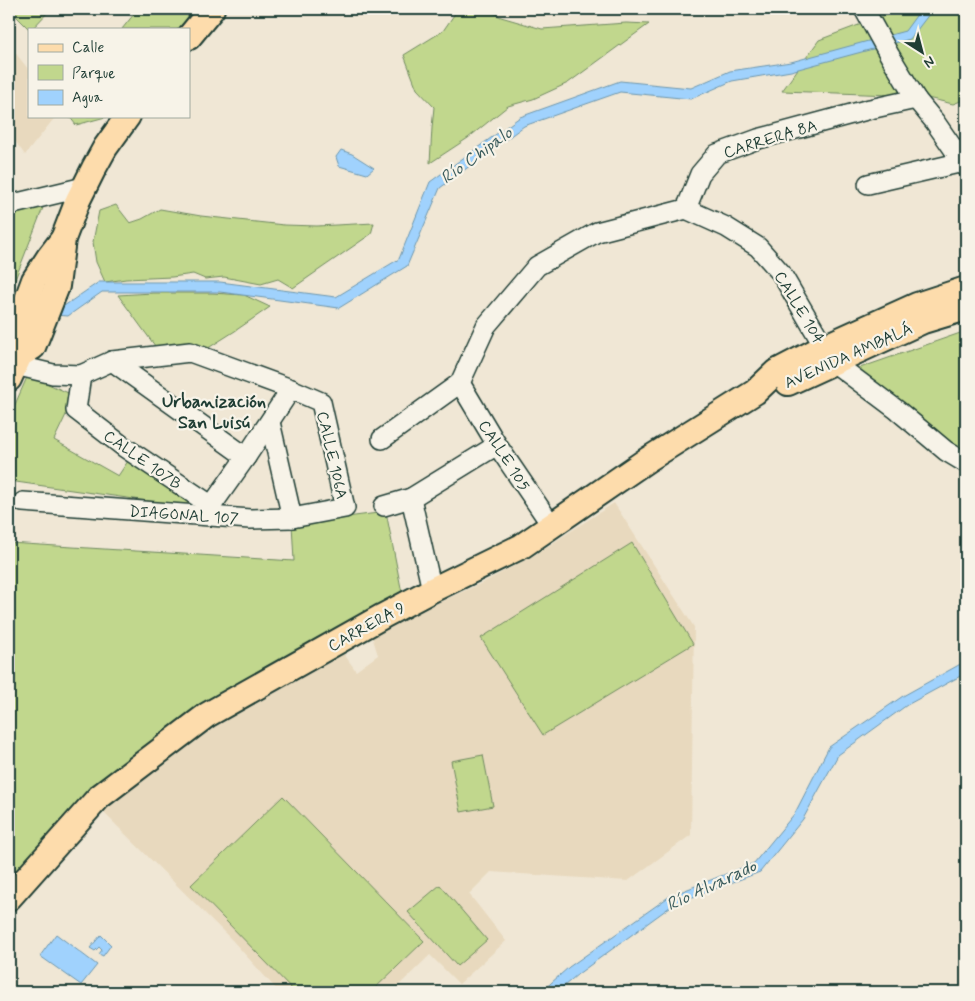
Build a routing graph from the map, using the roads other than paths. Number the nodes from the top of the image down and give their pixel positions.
1 (212, 9) edge
2 (864, 9) edge
3 (190, 36) edge
4 (916, 99) junction
5 (127, 118) edge
6 (965, 165) edge
7 (868, 184) dead end
8 (84, 187) junction
9 (9, 205) edge
10 (686, 209) junction
11 (63, 239) junction
12 (966, 289) edge
13 (966, 308) edge
14 (829, 354) junction
15 (18, 357) edge
16 (112, 361) junction
17 (81, 375) junction
18 (460, 383) junction
19 (291, 389) junction
20 (755, 392) joint
21 (270, 422) junction
22 (382, 439) dead end
23 (497, 445) junction
24 (246, 457) junction
25 (966, 463) edge
26 (411, 498) junction
27 (23, 502) dead end
28 (384, 506) dead end
29 (345, 508) joint
30 (208, 510) junction
31 (292, 518) junction
32 (552, 526) junction
33 (432, 590) junction
34 (9, 898) edge

1 - 3 main road
2 - 4 street
4 - 6 street
4 - 10 street, CARRERA 8A
5 - 8 main road
6 - 7 street
8 - 9 street
8 - 11 main road
10 - 14 street, CALLE 104
10 - 18 street
11 - 15 main road
11 - 15 main road
12 - 14 main road, AVENIDA AMBALÁ
13 - 14 main road, AVENIDA AMBALÁ
14 - 20 main road, AVENIDA AMBALÁ
14 - 25 street
15 - 17 street
16 - 17 street
16 - 19 street
16 - 24 street
17 - 30 street, CALLE 107B
18 - 22 street
18 - 23 street, CALLE 105
19 - 21 street
19 - 29 street, CALLE 106A
20 - 32 main road, CARRERA 9
21 - 24 street
21 - 31 street
23 - 26 street
23 - 32 street, CALLE 105
24 - 30 street
26 - 28 street
26 - 33 street
27 - 30 street, DIAGONAL 107
29 - 31 street, DIAGONAL 107
30 - 31 street, DIAGONAL 107
32 - 33 main road, CARRERA 9
33 - 34 main road, CARRERA 9

